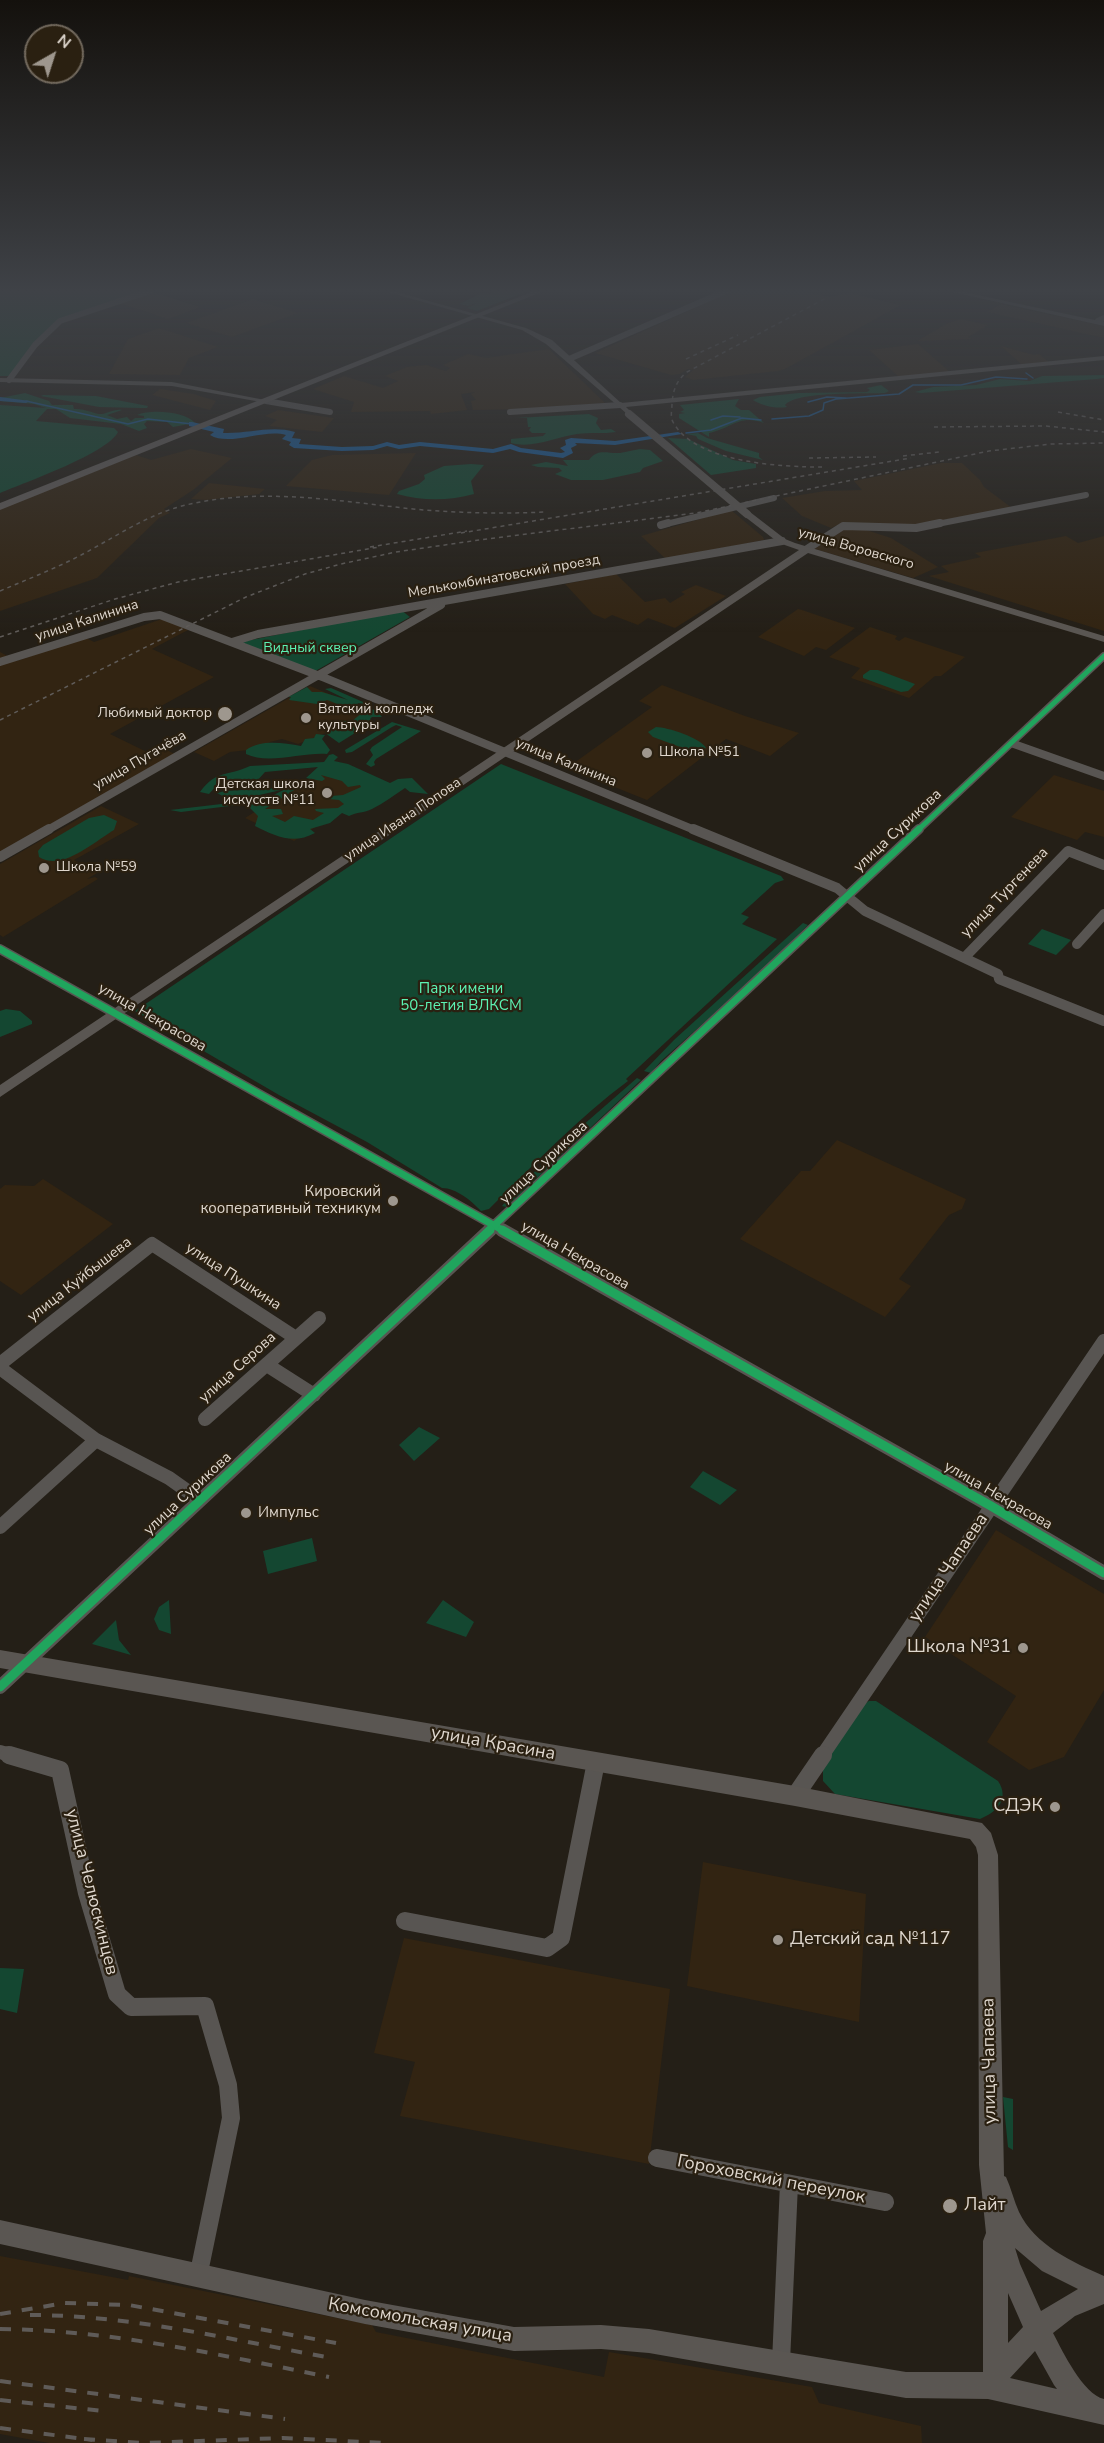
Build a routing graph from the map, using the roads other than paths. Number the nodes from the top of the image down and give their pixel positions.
1 (253, 405) edge
2 (287, 405) edge
3 (620, 405) joint
4 (330, 412) dead end
5 (510, 412) dead end
6 (1086, 495) dead end
7 (774, 498) dead end
8 (0, 506) edge
9 (661, 525) dead end
10 (782, 541) junction
11 (807, 549) junction
12 (450, 600) junction
13 (1104, 639) edge
14 (232, 642) junction
15 (1104, 656) edge
16 (0, 662) edge
17 (317, 675) junction
18 (1011, 743) junction
19 (504, 753) junction
20 (1104, 776) edge
21 (0, 856) edge
22 (1104, 865) edge
23 (848, 896) junction
24 (1104, 914) edge
25 (1077, 944) dead end
26 (0, 949) edge
27 (965, 957) junction
28 (117, 1013) junction
29 (1104, 1021) edge
30 (0, 1092) edge
31 (495, 1226) junction
32 (152, 1244) joint
33 (319, 1318) dead end
34 (296, 1338) junction
35 (1104, 1341) edge
36 (267, 1365) junction
37 (0, 1366) edge
38 (314, 1395) junction
39 (205, 1419) dead end
40 (96, 1440) junction
41 (200, 1500) junction
42 (990, 1506) junction
43 (0, 1527) edge
44 (1104, 1573) edge
45 (0, 1659) edge
46 (24, 1664) junction
47 (0, 1687) edge
48 (0, 1752) edge
49 (596, 1762) junction
50 (795, 1796) junction
51 (983, 1836) joint
52 (405, 1921) dead end
53 (657, 2158) dead end
54 (991, 2165) junction
55 (789, 2184) junction
56 (885, 2202) dead end
57 (995, 2214) junction
58 (0, 2232) edge
59 (198, 2277) junction
60 (1104, 2290) edge
61 (1037, 2330) junction
62 (781, 2362) junction
63 (992, 2380) junction
64 (1098, 2411) edge

1 - 8 highway
2 - 4 street
3 - 5 street
3 - 10 main road, улица Воровского, bridge
6 - 11 street
7 - 9 street
10 - 11 main road, улица Воровского
10 - 12 street, Мелькомбинатовский проезд
11 - 13 main road, улица Воровского
11 - 19 main road, улица Ивана Попова
12 - 14 street, Мелькомбинатовский проезд
12 - 17 street, улица Пугачёва
14 - 16 street, улица Калинина
14 - 17 street, улица Калинина
15 - 18 street, улица Сурикова
17 - 19 street, улица Калинина
17 - 21 street, улица Пугачёва
18 - 20 street
18 - 23 street, улица Сурикова
19 - 23 street, улица Калинина
19 - 28 main road, улица Ивана Попова
22 - 27 street, улица Тургенева
23 - 27 street, улица Калинина
23 - 31 street, улица Сурикова
24 - 25 street
26 - 28 street, улица Некрасова
27 - 29 street, улица Калинина
28 - 30 main road, улица Ивана Попова
28 - 31 street, улица Некрасова
31 - 38 street, улица Сурикова
31 - 42 street, улица Некрасова
32 - 34 street, улица Пушкина
32 - 37 street, улица Куйбышева
33 - 34 street, улица Серова
34 - 36 street, улица Серова
35 - 42 street, улица Чапаева
36 - 38 street
36 - 39 street, улица Серова
37 - 40 street
38 - 41 street, улица Сурикова
40 - 41 street
40 - 43 street
41 - 46 street, улица Сурикова
42 - 44 street, улица Некрасова
42 - 50 street, улица Чапаева
45 - 46 main road, улица Красина
46 - 47 street, улица Сурикова
46 - 49 main road, улица Красина
48 - 59 street, улица Челюскинцев
49 - 50 main road, улица Красина
49 - 52 street
50 - 51 main road, улица Красина
51 - 54 main road, улица Чапаева
53 - 55 street, Гороховский переулок
54 - 57 main road, улица Чапаева
54 - 60 main road
55 - 56 street, Гороховский переулок
55 - 62 street
57 - 61 main road, улица Чапаева
57 - 63 main road, улица Чапаева
58 - 59 main road, Комсомольская улица
59 - 62 main road, Комсомольская улица
60 - 61 main road
61 - 63 main road
61 - 64 main road, улица Чапаева
62 - 63 main road, Комсомольская улица
63 - 64 main road, Комсомольская улица

